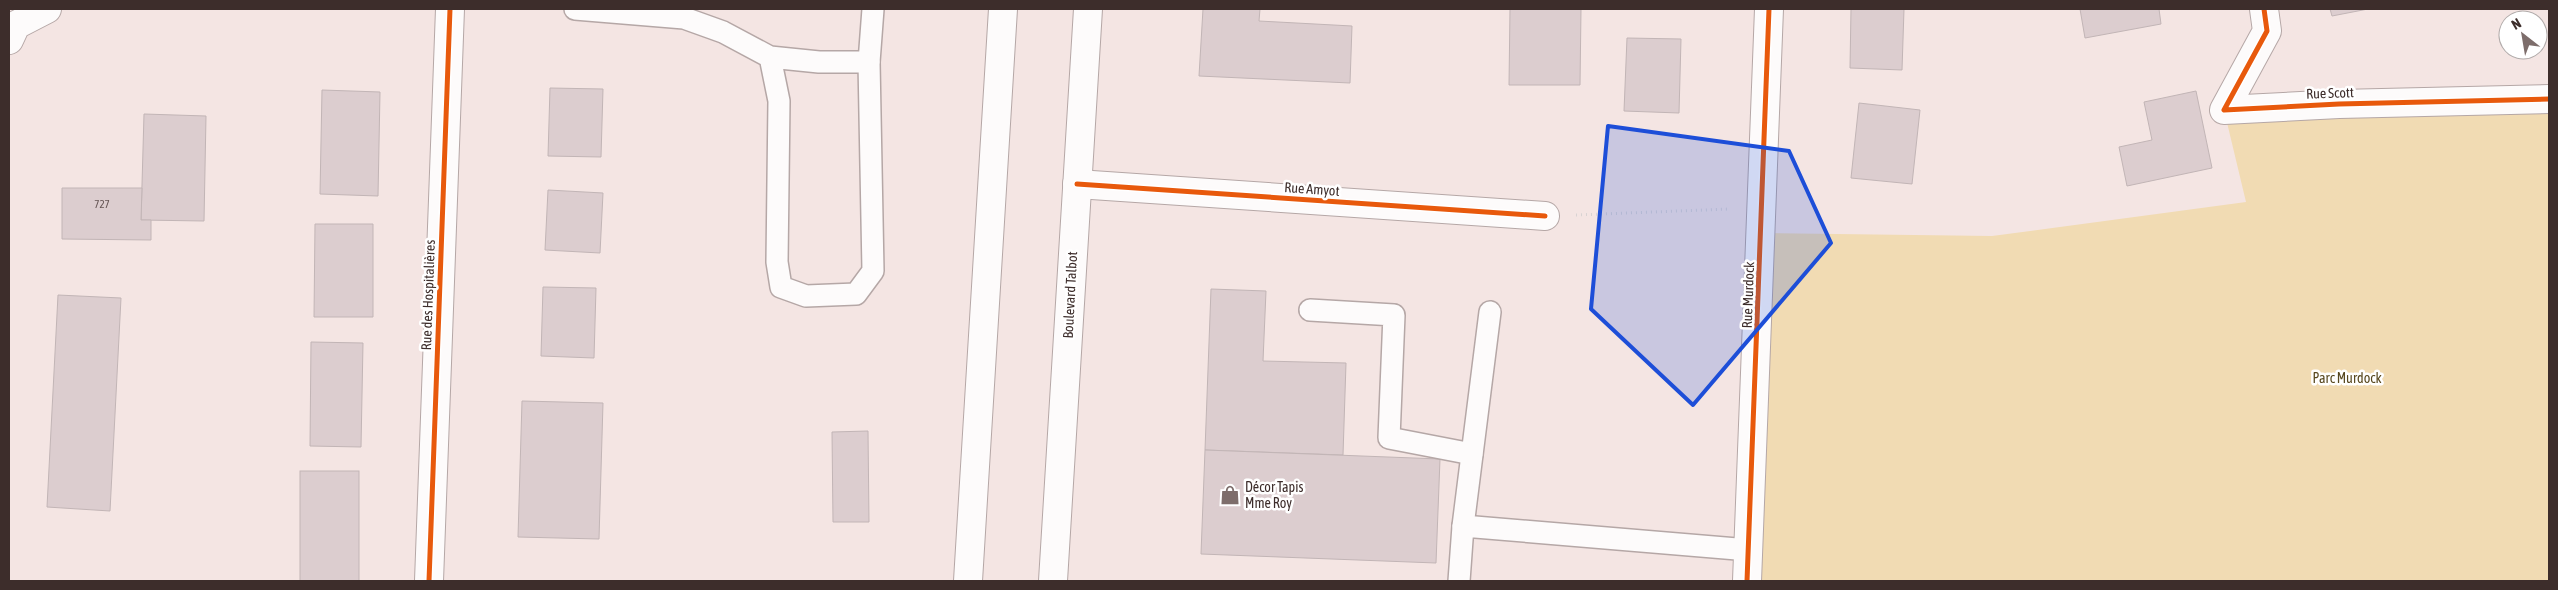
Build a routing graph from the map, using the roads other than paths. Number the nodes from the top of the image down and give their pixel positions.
1 (47, 9) edge
2 (450, 9) edge
3 (575, 9) edge
4 (873, 9) edge
5 (1003, 9) edge
6 (1088, 9) edge
7 (1768, 9) edge
8 (2264, 9) edge
9 (11, 29) edge
10 (770, 57) junction
11 (869, 62) junction
12 (2549, 99) edge
13 (1077, 184) junction
14 (1545, 216) road end
15 (1310, 310) dead end
16 (1490, 312) dead end
17 (1472, 454) junction
18 (1464, 526) junction
19 (1749, 550) junction
20 (429, 581) edge
21 (968, 581) edge
22 (1053, 581) edge
23 (1459, 581) edge
24 (1748, 581) edge

1 - 9 street
2 - 20 street, Rue des Hospitalières
3 - 10 lane
4 - 11 lane
5 - 21 street
6 - 13 street, Boulevard Talbot
7 - 19 street, Rue Murdock
8 - 12 street, Rue Scott
10 - 11 lane
10 - 11 lane
13 - 14 street, Rue Amyot
13 - 22 street, Boulevard Talbot
15 - 17 lane
16 - 17 lane
17 - 18 lane
18 - 19 lane
18 - 23 lane
19 - 24 street, Rue Murdock

